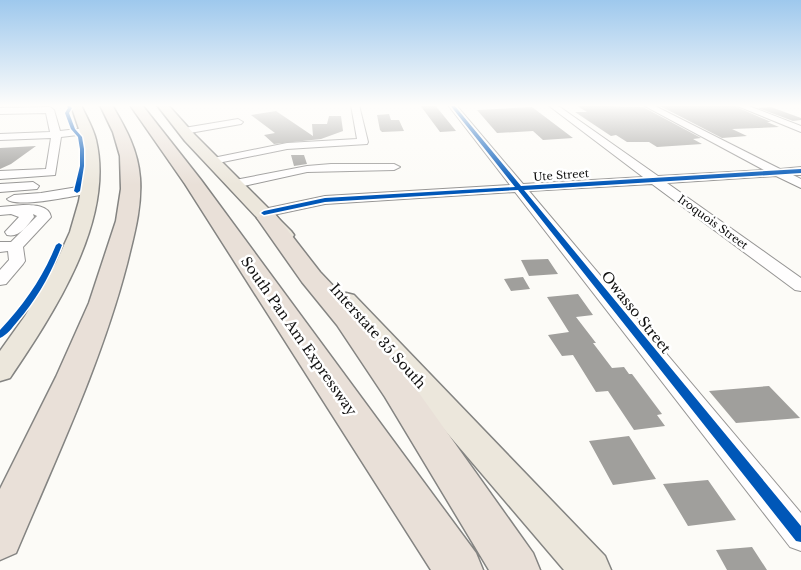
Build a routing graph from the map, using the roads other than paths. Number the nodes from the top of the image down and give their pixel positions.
1 (86, 131) edge
2 (184, 131) edge
3 (55, 132) edge
4 (83, 132) edge
5 (107, 132) edge
6 (120, 132) edge
7 (156, 132) edge
8 (361, 132) edge
9 (474, 132) edge
10 (589, 132) edge
11 (699, 132) edge
12 (56, 138) junction
13 (2, 142) edge
14 (213, 161) junction
15 (12, 167) dead end
16 (394, 167) dead end
17 (52, 169) junction
18 (801, 171) edge
19 (779, 173) junction
20 (0, 175) edge
21 (421, 179) dead end
22 (656, 180) junction
23 (381, 182) dead end
24 (235, 184) junction
25 (801, 184) edge
26 (0, 188) edge
27 (90, 189) junction
28 (521, 189) junction
29 (428, 195) junction
30 (385, 197) junction
31 (0, 200) edge
32 (129, 209) junction
33 (0, 212) edge
34 (266, 216) junction
35 (7, 244) edge
36 (0, 280) edge
37 (801, 286) edge
38 (0, 371) edge
39 (801, 536) edge
40 (0, 537) edge
41 (459, 570) edge
42 (516, 570) edge
43 (591, 570) edge

1 - 27 main road
2 - 14 main road, Interstate 35 South
3 - 12 street
4 - 12 street
5 - 32 highway
6 - 32 highway
7 - 41 highway, South Pan Am Expressway
8 - 14 street
9 - 28 street, Owasso Street
10 - 22 street, Iroquois Street
11 - 19 street
12 - 13 street
12 - 13 street
12 - 17 street
14 - 24 main road, Interstate 35 South
15 - 17 street
16 - 24 street
17 - 20 street
17 - 26 street
18 - 19 street, Ute Street
19 - 22 street, Ute Street
19 - 25 street
21 - 29 street
22 - 28 street, Ute Street
22 - 37 street, Iroquois Street
23 - 30 street
24 - 34 main road, Interstate 35 South
27 - 31 street
27 - 38 main road
28 - 29 street, Ute Street
28 - 39 street, Owasso Street
29 - 30 street, Ute Street
30 - 34 street, Ute Street
32 - 40 highway
33 - 35 street
33 - 35 street
34 - 42 highway
34 - 43 main road, Interstate 35 South
35 - 36 street

